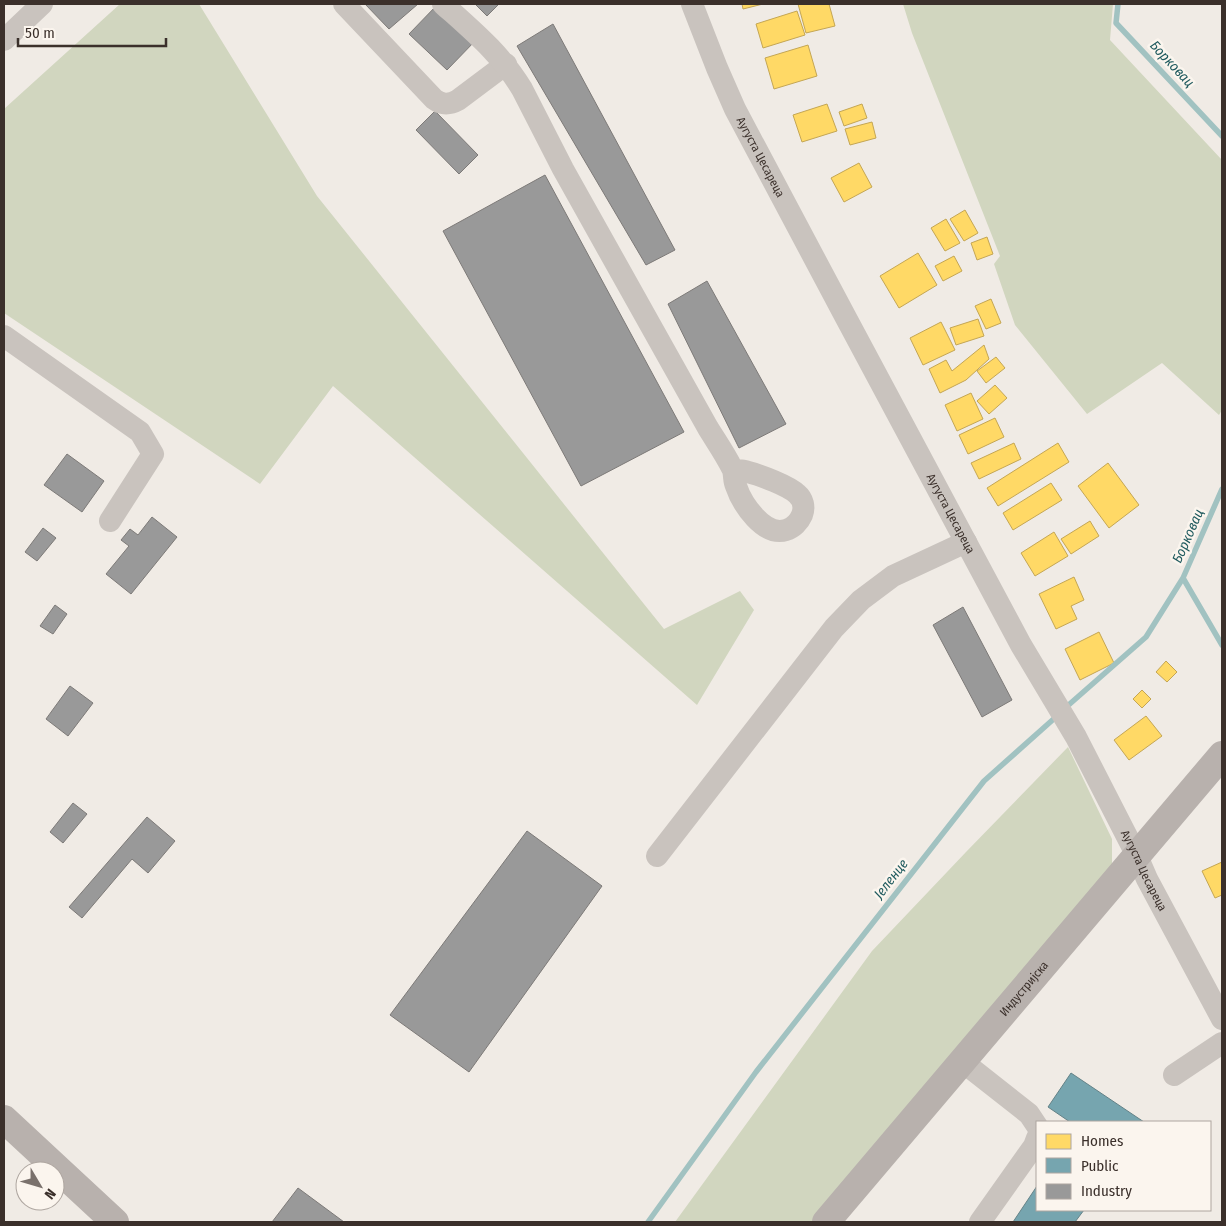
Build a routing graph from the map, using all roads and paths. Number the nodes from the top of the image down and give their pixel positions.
1 (42, 4) edge
2 (344, 4) edge
3 (443, 4) edge
4 (692, 4) edge
5 (4, 40) edge
6 (506, 64) junction
7 (4, 336) edge
8 (733, 470) dead end
9 (110, 520) dead end
10 (966, 542) junction
11 (1222, 755) edge
12 (657, 856) dead end
13 (1137, 856) junction
14 (1222, 1019) edge
15 (1222, 1043) edge
16 (962, 1062) junction
17 (1174, 1075) dead end
18 (4, 1119) edge
19 (1036, 1124) edge
20 (1036, 1141) edge
21 (115, 1222) edge
22 (826, 1222) edge
23 (980, 1222) edge

1 - 5 street
2 - 6 street
3 - 6 street
4 - 10 street, Аугуста Цесареца
6 - 8 street
7 - 9 street
10 - 12 street
10 - 13 street, Аугуста Цесареца
11 - 13 main road, Индустријска
13 - 14 street, Аугуста Цесареца
13 - 16 main road, Индустријска
15 - 17 street
16 - 19 street
16 - 22 main road, Индустријска
18 - 21 main road
20 - 23 street

